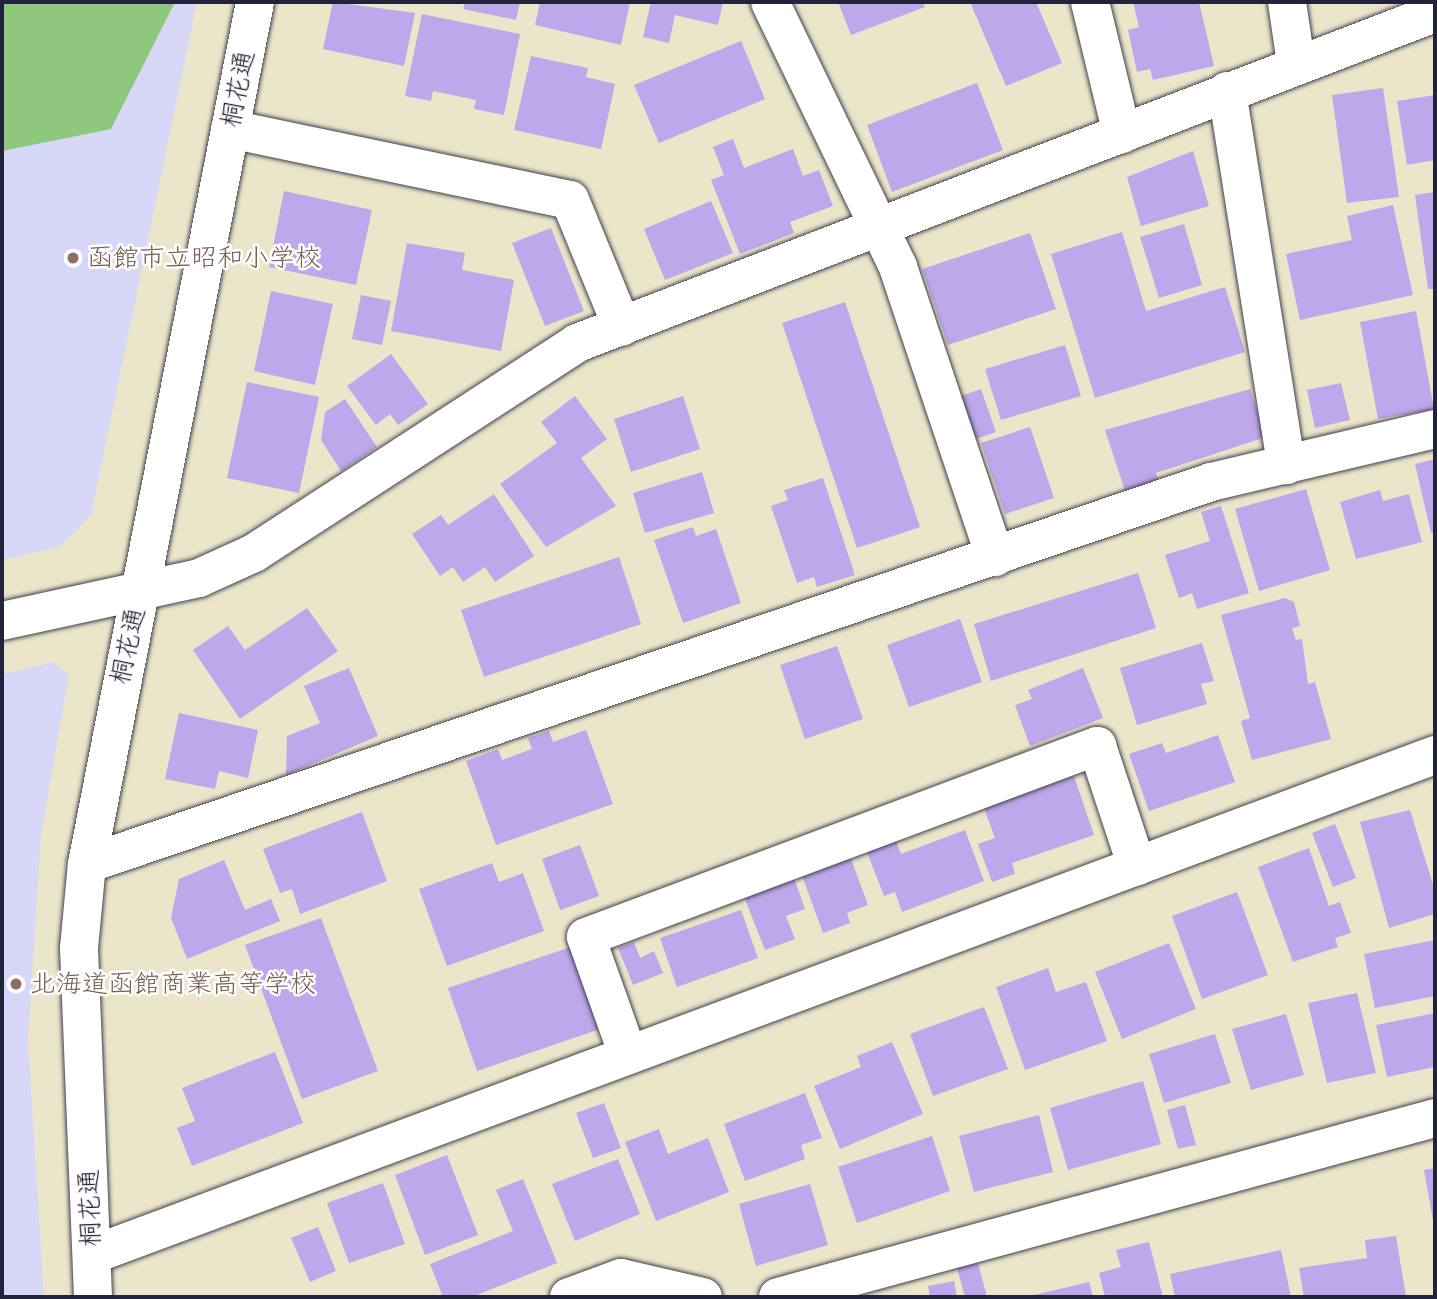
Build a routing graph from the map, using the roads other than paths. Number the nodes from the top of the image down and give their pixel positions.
1 (255, 2) edge
2 (770, 2) edge
3 (1090, 2) edge
4 (1286, 2) edge
5 (1435, 13) edge
6 (1296, 64) junction
7 (1227, 91) junction
8 (230, 129) junction
9 (1122, 134) junction
10 (877, 227) junction
11 (622, 327) junction
12 (1435, 429) edge
13 (1286, 465) junction
14 (995, 558) junction
15 (139, 591) junction
16 (2, 621) edge
17 (1435, 755) edge
18 (87, 863) junction
19 (1137, 867) junction
20 (628, 1055) junction
21 (1435, 1118) edge
22 (92, 1255) junction
23 (93, 1297) edge
24 (569, 1297) edge
25 (703, 1297) edge
26 (778, 1297) edge

1 - 8 street, 桐花通
2 - 10 street
3 - 9 street
4 - 6 street
5 - 6 street
6 - 7 street
7 - 9 street
7 - 13 street
8 - 11 street
8 - 15 street, 桐花通
9 - 10 street
10 - 11 street
10 - 14 street
11 - 15 street
12 - 13 street
13 - 14 street
14 - 18 street
15 - 16 street
15 - 18 street, 桐花通
17 - 19 street
18 - 22 street, 桐花通
19 - 20 street
19 - 20 street
20 - 22 street
21 - 26 street
22 - 23 street, 桐花通
24 - 25 street

